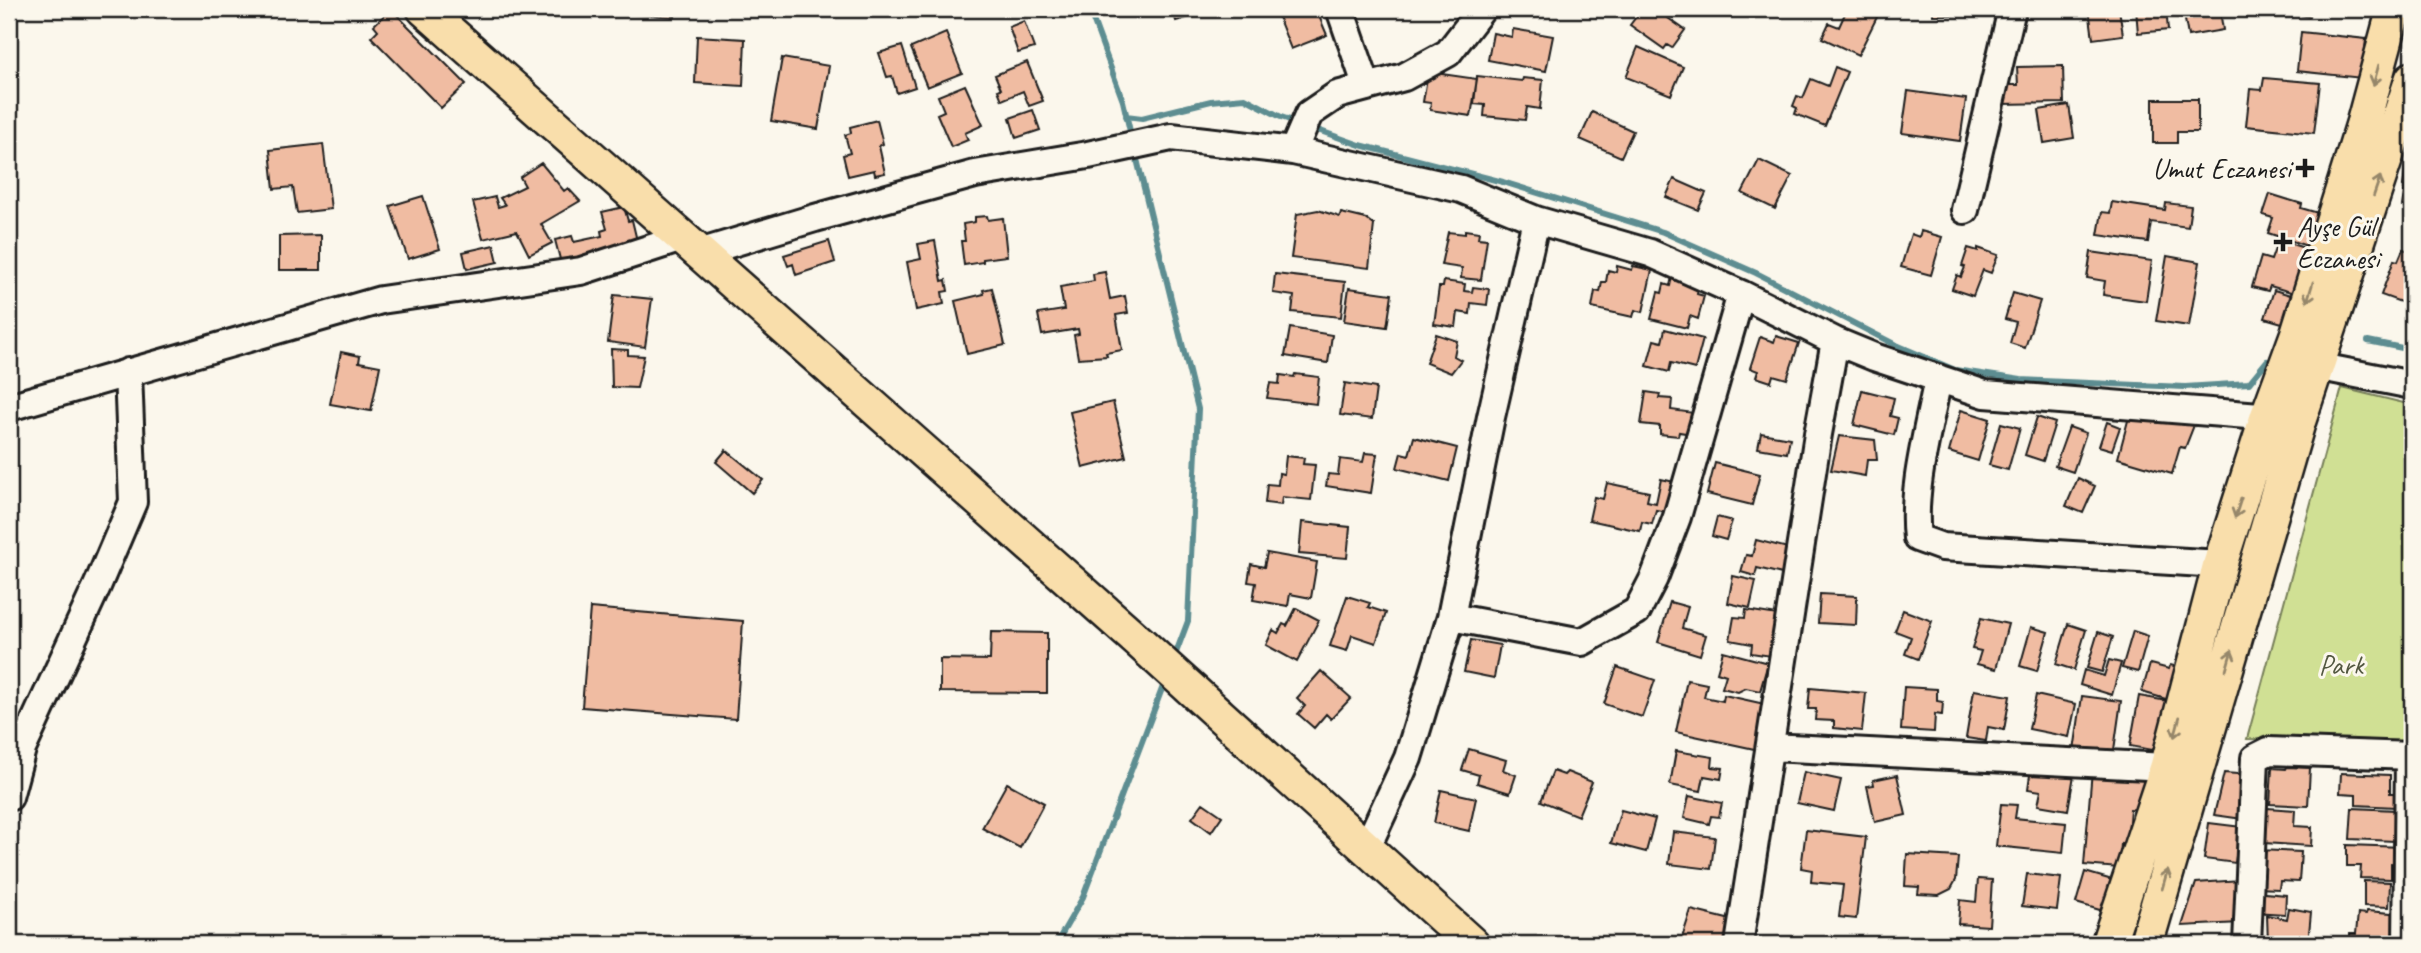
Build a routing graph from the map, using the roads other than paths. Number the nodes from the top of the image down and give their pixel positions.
1 (424, 9) edge
2 (1340, 9) edge
3 (1482, 9) edge
4 (2012, 9) edge
5 (2394, 9) edge
6 (1367, 87) junction
7 (2410, 92) edge
8 (1300, 134) junction
9 (1965, 209) dead end
10 (1536, 220) junction
11 (690, 245) junction
12 (1741, 294) junction
13 (1835, 341) junction
14 (2316, 366) junction
15 (128, 372) junction
16 (1938, 378) junction
17 (2412, 385) edge
18 (9, 407) edge
19 (2283, 418) junction
20 (2220, 564) junction
21 (1451, 617) junction
22 (1770, 747) junction
23 (2410, 756) edge
24 (2167, 767) junction
25 (9, 797) edge
26 (1366, 849) junction
27 (1472, 944) edge
28 (1739, 944) edge
29 (2108, 944) edge
30 (2146, 944) edge
31 (2248, 944) edge
32 (2407, 944) edge

1 - 11 main road
2 - 6 street
3 - 6 street
4 - 9 street
5 -> 19 main road
6 - 8 street
14 -> 7 main road
8 - 10 street
8 - 11 street
10 - 12 street
10 - 21 street
11 - 15 street
11 - 26 main road
12 - 13 street
12 - 21 street
13 - 16 street
13 - 22 street
14 - 17 street
14 - 19 main road
15 - 18 street
15 - 25 street
16 - 19 street
16 - 20 street
19 -> 20 main road
30 -> 19 main road
20 -> 24 main road
21 - 26 street
22 - 24 street
22 - 28 street
23 - 31 street
23 - 32 street
24 - 29 main road
26 - 27 main road

